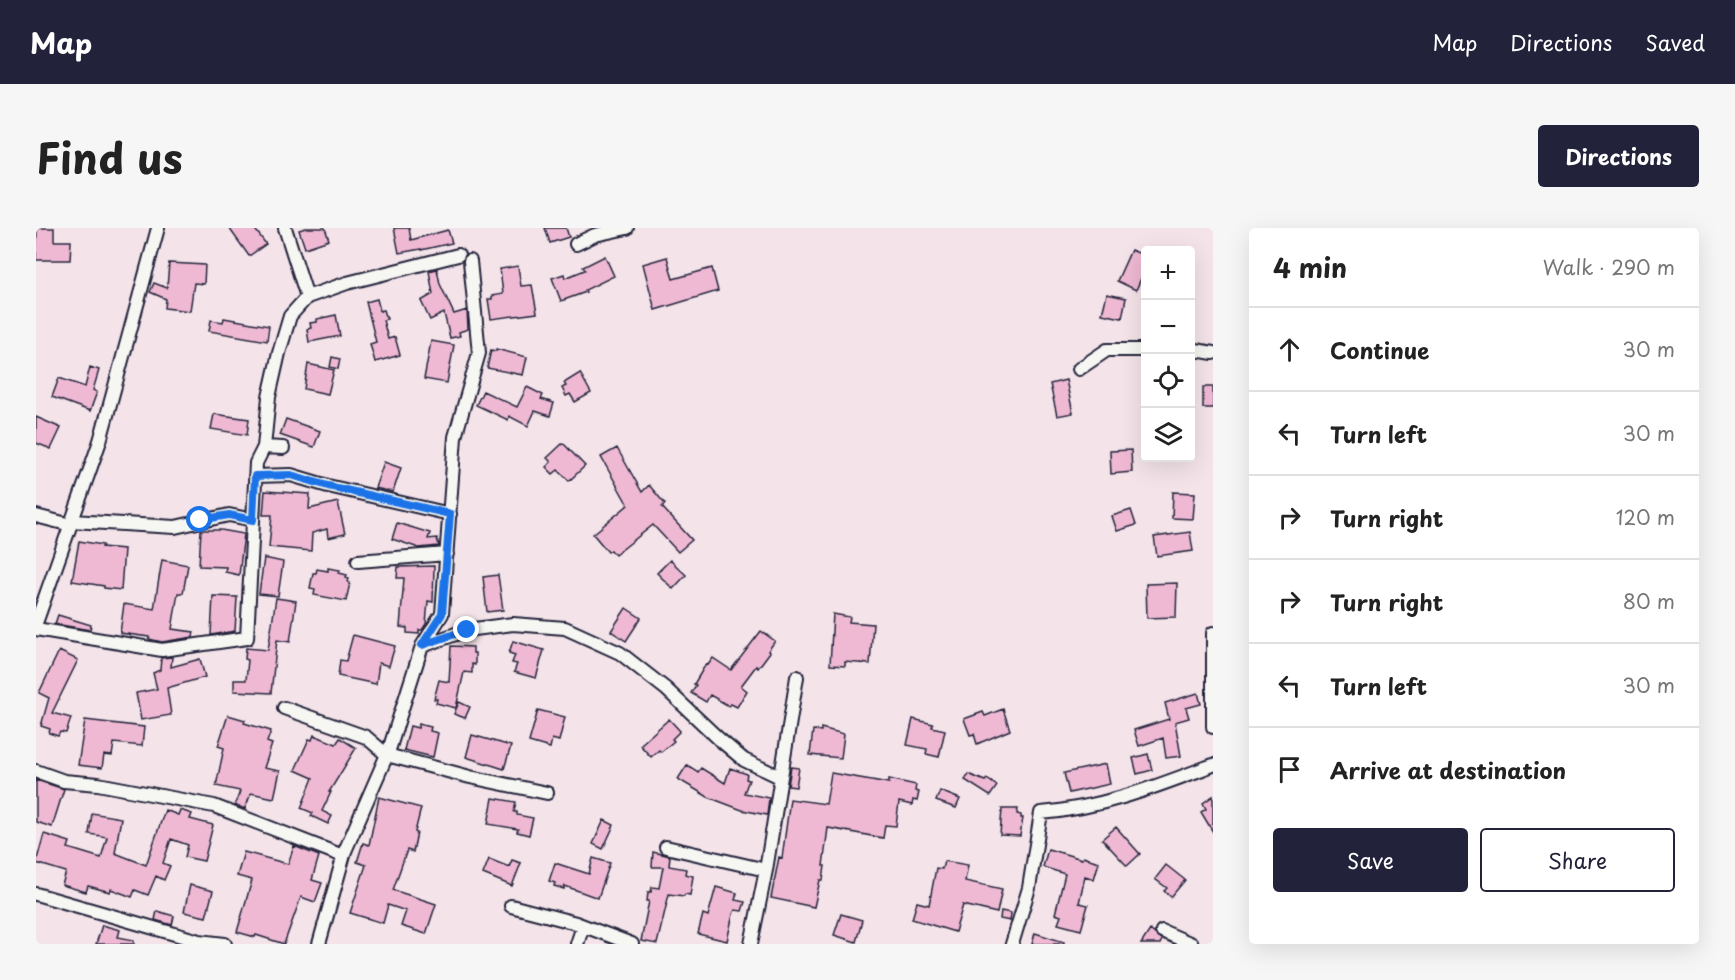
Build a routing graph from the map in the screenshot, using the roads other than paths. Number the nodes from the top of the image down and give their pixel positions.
1 (158, 228) edge
2 (285, 228) edge
3 (627, 228) edge
4 (594, 232) edge
5 (576, 244) dead end
6 (307, 297) junction
7 (1141, 350) edge
8 (1195, 350) edge
9 (1213, 352) edge
10 (1079, 369) dead end
11 (264, 447) junction
12 (283, 448) dead end
13 (255, 476) junction
14 (450, 514) junction
15 (36, 516) edge
16 (253, 520) junction
17 (72, 523) junction
18 (447, 554) junction
19 (358, 561) dead end
20 (36, 623) edge
21 (36, 629) edge
22 (1213, 633) edge
23 (422, 645) junction
24 (797, 677) dead end
25 (284, 708) dead end
26 (1213, 727) edge
27 (387, 755) junction
28 (1213, 765) edge
29 (36, 771) edge
30 (780, 777) junction
31 (547, 793) dead end
32 (666, 847) dead end
33 (344, 856) junction
34 (766, 870) junction
35 (36, 894) edge
36 (511, 906) dead end
37 (583, 926) junction
38 (1162, 931) dead end
39 (755, 943) edge
40 (225, 944) edge
41 (319, 944) edge
42 (578, 944) edge
43 (632, 944) edge
44 (1012, 944) edge
45 (1192, 944) edge

1 - 17 street
2 - 6 street
3 - 4 street
4 - 5 street
6 - 11 street
6 - 14 street
7 - 10 street
8 - 9 street
11 - 12 street
11 - 13 street
13 - 14 street
13 - 16 street
14 - 18 street
15 - 17 street
16 - 17 street
16 - 21 street
17 - 20 street
18 - 19 street
18 - 23 street
22 - 26 street
23 - 27 street
23 - 30 street
24 - 30 street
25 - 27 street
27 - 31 street
27 - 33 street
28 - 44 street
29 - 33 street
30 - 34 street
32 - 34 street
33 - 41 street
34 - 39 street
35 - 40 street
36 - 37 street
37 - 42 street
37 - 43 street
38 - 45 street

